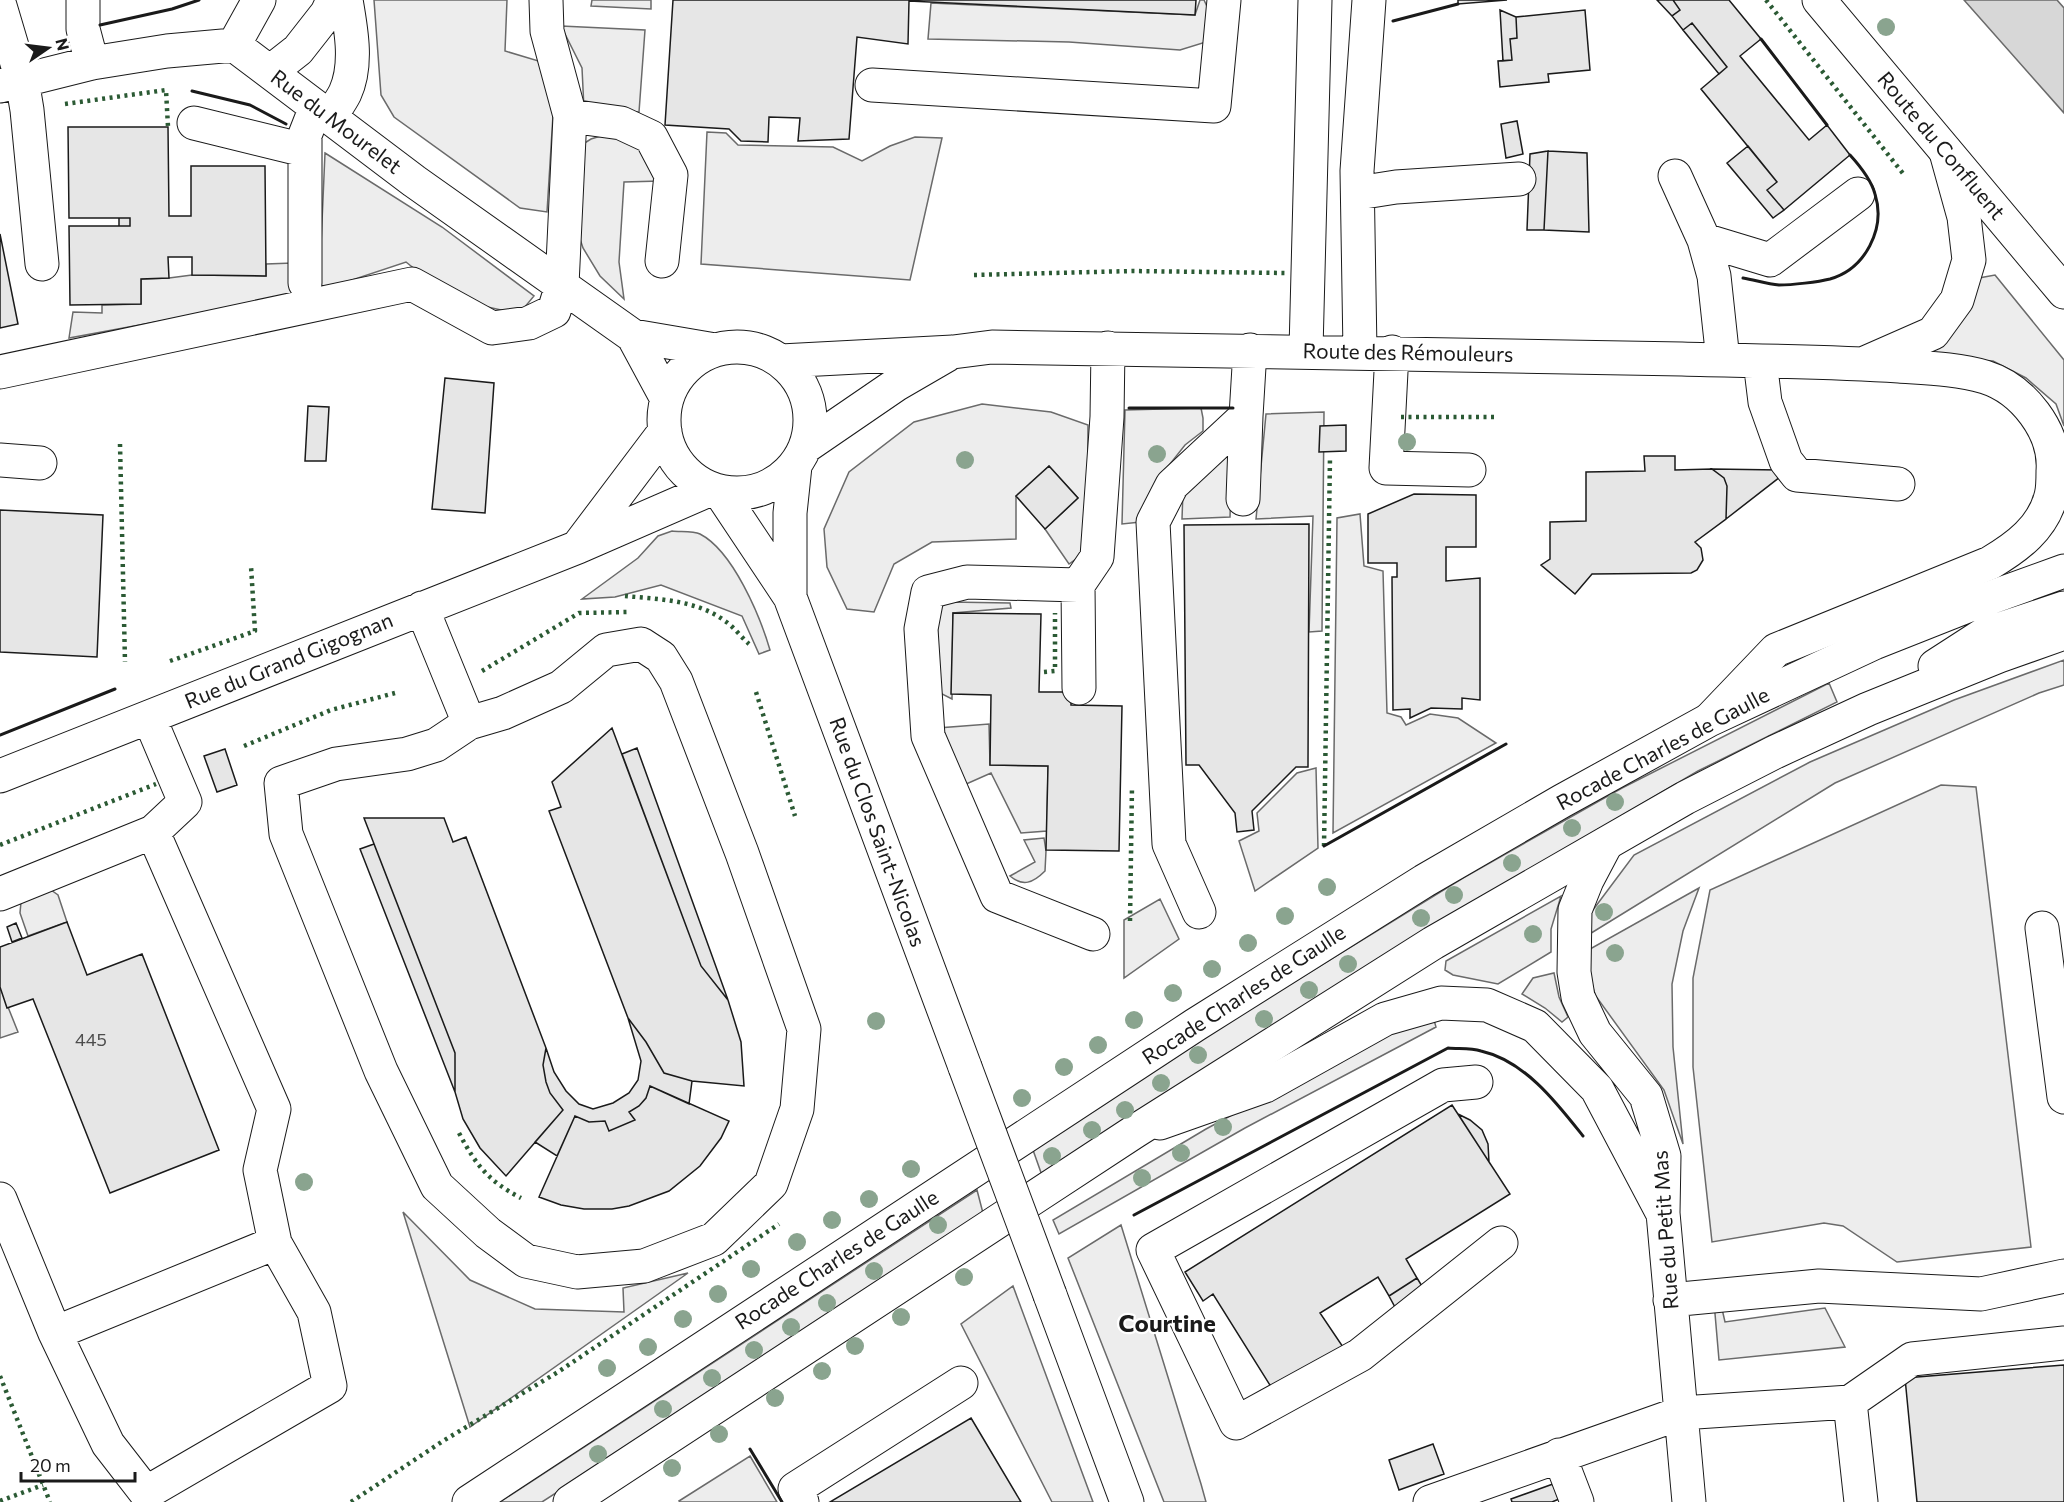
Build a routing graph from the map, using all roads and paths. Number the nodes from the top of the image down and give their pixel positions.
1 (83, 0) edge
2 (259, 0) edge
3 (333, 0) edge
4 (346, 0) edge
5 (546, 0) edge
6 (1224, 0) edge
7 (1315, 0) edge
8 (1369, 0) edge
9 (1819, 0) edge
10 (0, 6) edge
11 (234, 45) junction
12 (92, 63) junction
13 (270, 72) junction
14 (11, 83) edge
15 (872, 85) dead end
16 (323, 112) junction
17 (570, 116) junction
18 (194, 123) dead end
19 (304, 150) junction
20 (1946, 152) junction
21 (1675, 176) dead end
22 (1519, 178) dead end
23 (1358, 193) junction
24 (1858, 194) dead end
25 (1704, 240) junction
26 (662, 261) dead end
27 (42, 264) dead end
28 (305, 283) dead end
29 (562, 285) junction
30 (2064, 292) edge
31 (633, 336) junction
32 (1108, 348) junction
33 (715, 350) junction
34 (1250, 350) junction
35 (1306, 350) junction
36 (1360, 351) junction
37 (953, 352) junction
38 (1392, 352) junction
39 (1723, 360) junction
40 (781, 361) junction
41 (1760, 361) junction
42 (1864, 363) junction
43 (0, 372) edge
44 (666, 415) junction
45 (1246, 416) junction
46 (800, 457) junction
47 (0, 460) edge
48 (40, 463) dead end
49 (1469, 470) dead end
50 (1898, 484) dead end
51 (716, 490) junction
52 (1243, 499) dead end
53 (578, 547) junction
54 (2064, 571) edge
55 (1078, 585) junction
56 (790, 597) junction
57 (2064, 608) edge
58 (422, 609) junction
59 (2064, 633) edge
60 (1079, 688) dead end
61 (1868, 709) junction
62 (148, 717) junction
63 (1709, 720) junction
64 (469, 723) junction
65 (0, 776) edge
66 (153, 832) junction
67 (1606, 844) junction
68 (0, 894) edge
69 (1199, 912) dead end
70 (2042, 928) dead end
71 (1093, 934) dead end
72 (1476, 1082) dead end
73 (2064, 1097) edge
74 (1134, 1132) junction
75 (0, 1199) edge
76 (1663, 1213) junction
77 (275, 1243) junction
78 (1501, 1243) dead end
79 (2064, 1276) edge
80 (1670, 1300) junction
81 (55, 1333) junction
82 (2064, 1343) edge
83 (961, 1383) dead end
84 (1850, 1402) junction
85 (1681, 1413) junction
86 (1559, 1455) junction
87 (470, 1502) edge
88 (570, 1502) edge
89 (802, 1502) edge
90 (1127, 1502) edge
91 (1430, 1502) edge
92 (1577, 1502) edge
93 (1689, 1502) edge
94 (1861, 1502) edge

1 - 12 street
2 - 11 street
3 - 13 street
4 - 16 street
5 - 17 street
6 - 15 street
7 - 35 street
8 - 23 street
9 - 20 street, Route du Confluent
10 - 14 street
11 - 12 street
11 - 13 street, Rue du Mourelet
12 - 14 street
13 - 16 street, Rue du Mourelet
14 - 27 street
16 - 19 street
16 - 29 street, Rue du Mourelet
17 - 26 street
17 - 29 street
18 - 19 street
19 - 28 street
20 - 30 street, Route du Confluent
20 - 42 street
21 - 25 street
22 - 23 street
23 - 36 street
24 - 25 street
25 - 39 street
29 - 31 street, Rue du Mourelet
29 - 43 street
31 - 33 street, Rue du Mourelet
31 - 44 street, Rue du Mourelet
32 - 34 street, Route des Rémouleurs
32 - 37 street, Route des Rémouleurs
32 - 55 street
33 - 40 street
33 - 44 street
34 - 35 street, Route des Rémouleurs
34 - 45 street
35 - 36 street, Route des Rémouleurs
36 - 38 street, Route des Rémouleurs
37 - 40 street, Route des Rémouleurs
37 - 46 street
38 - 39 street, Route des Rémouleurs
38 - 49 street
39 - 41 street, Route des Rémouleurs
40 - 46 street
41 - 42 street, Route des Rémouleurs
41 - 50 street
42 - 63 street, Route des Rémouleurs
44 - 51 street
44 - 53 street
45 - 52 street
45 - 69 street
46 - 51 street
46 - 56 street, Rue du Clos Saint-Nicolas
47 - 48 street
51 - 53 street, Rue du Grand Gigognan
51 - 56 street, Rue du Clos Saint-Nicolas
53 - 58 street, Rue du Grand Gigognan
54 - 63 street, Rocade Charles de Gaulle
55 - 60 street
55 - 71 street
56 - 90 street, Rue du Clos Saint-Nicolas, bridge
57 - 61 street
58 - 62 street, Rue du Grand Gigognan
58 - 64 street
59 - 61 street
61 - 67 street
62 - 65 street, Rue du Grand Gigognan
62 - 66 street
63 - 87 street, Rocade Charles de Gaulle
64 - 64 street
66 - 68 street
66 - 77 street
67 - 74 street
67 - 76 street, Rue du Petit Mas
70 - 73 street
72 - 78 street
74 - 76 street
74 - 88 street
75 - 81 street
76 - 80 street, Rue du Petit Mas
77 - 81 street
77 - 81 street
79 - 80 street
80 - 85 street, Rue du Petit Mas
82 - 84 street
83 - 89 street
84 - 85 street
84 - 94 street
85 - 86 street
85 - 93 street, Rue du Petit Mas
86 - 91 street
86 - 92 street

